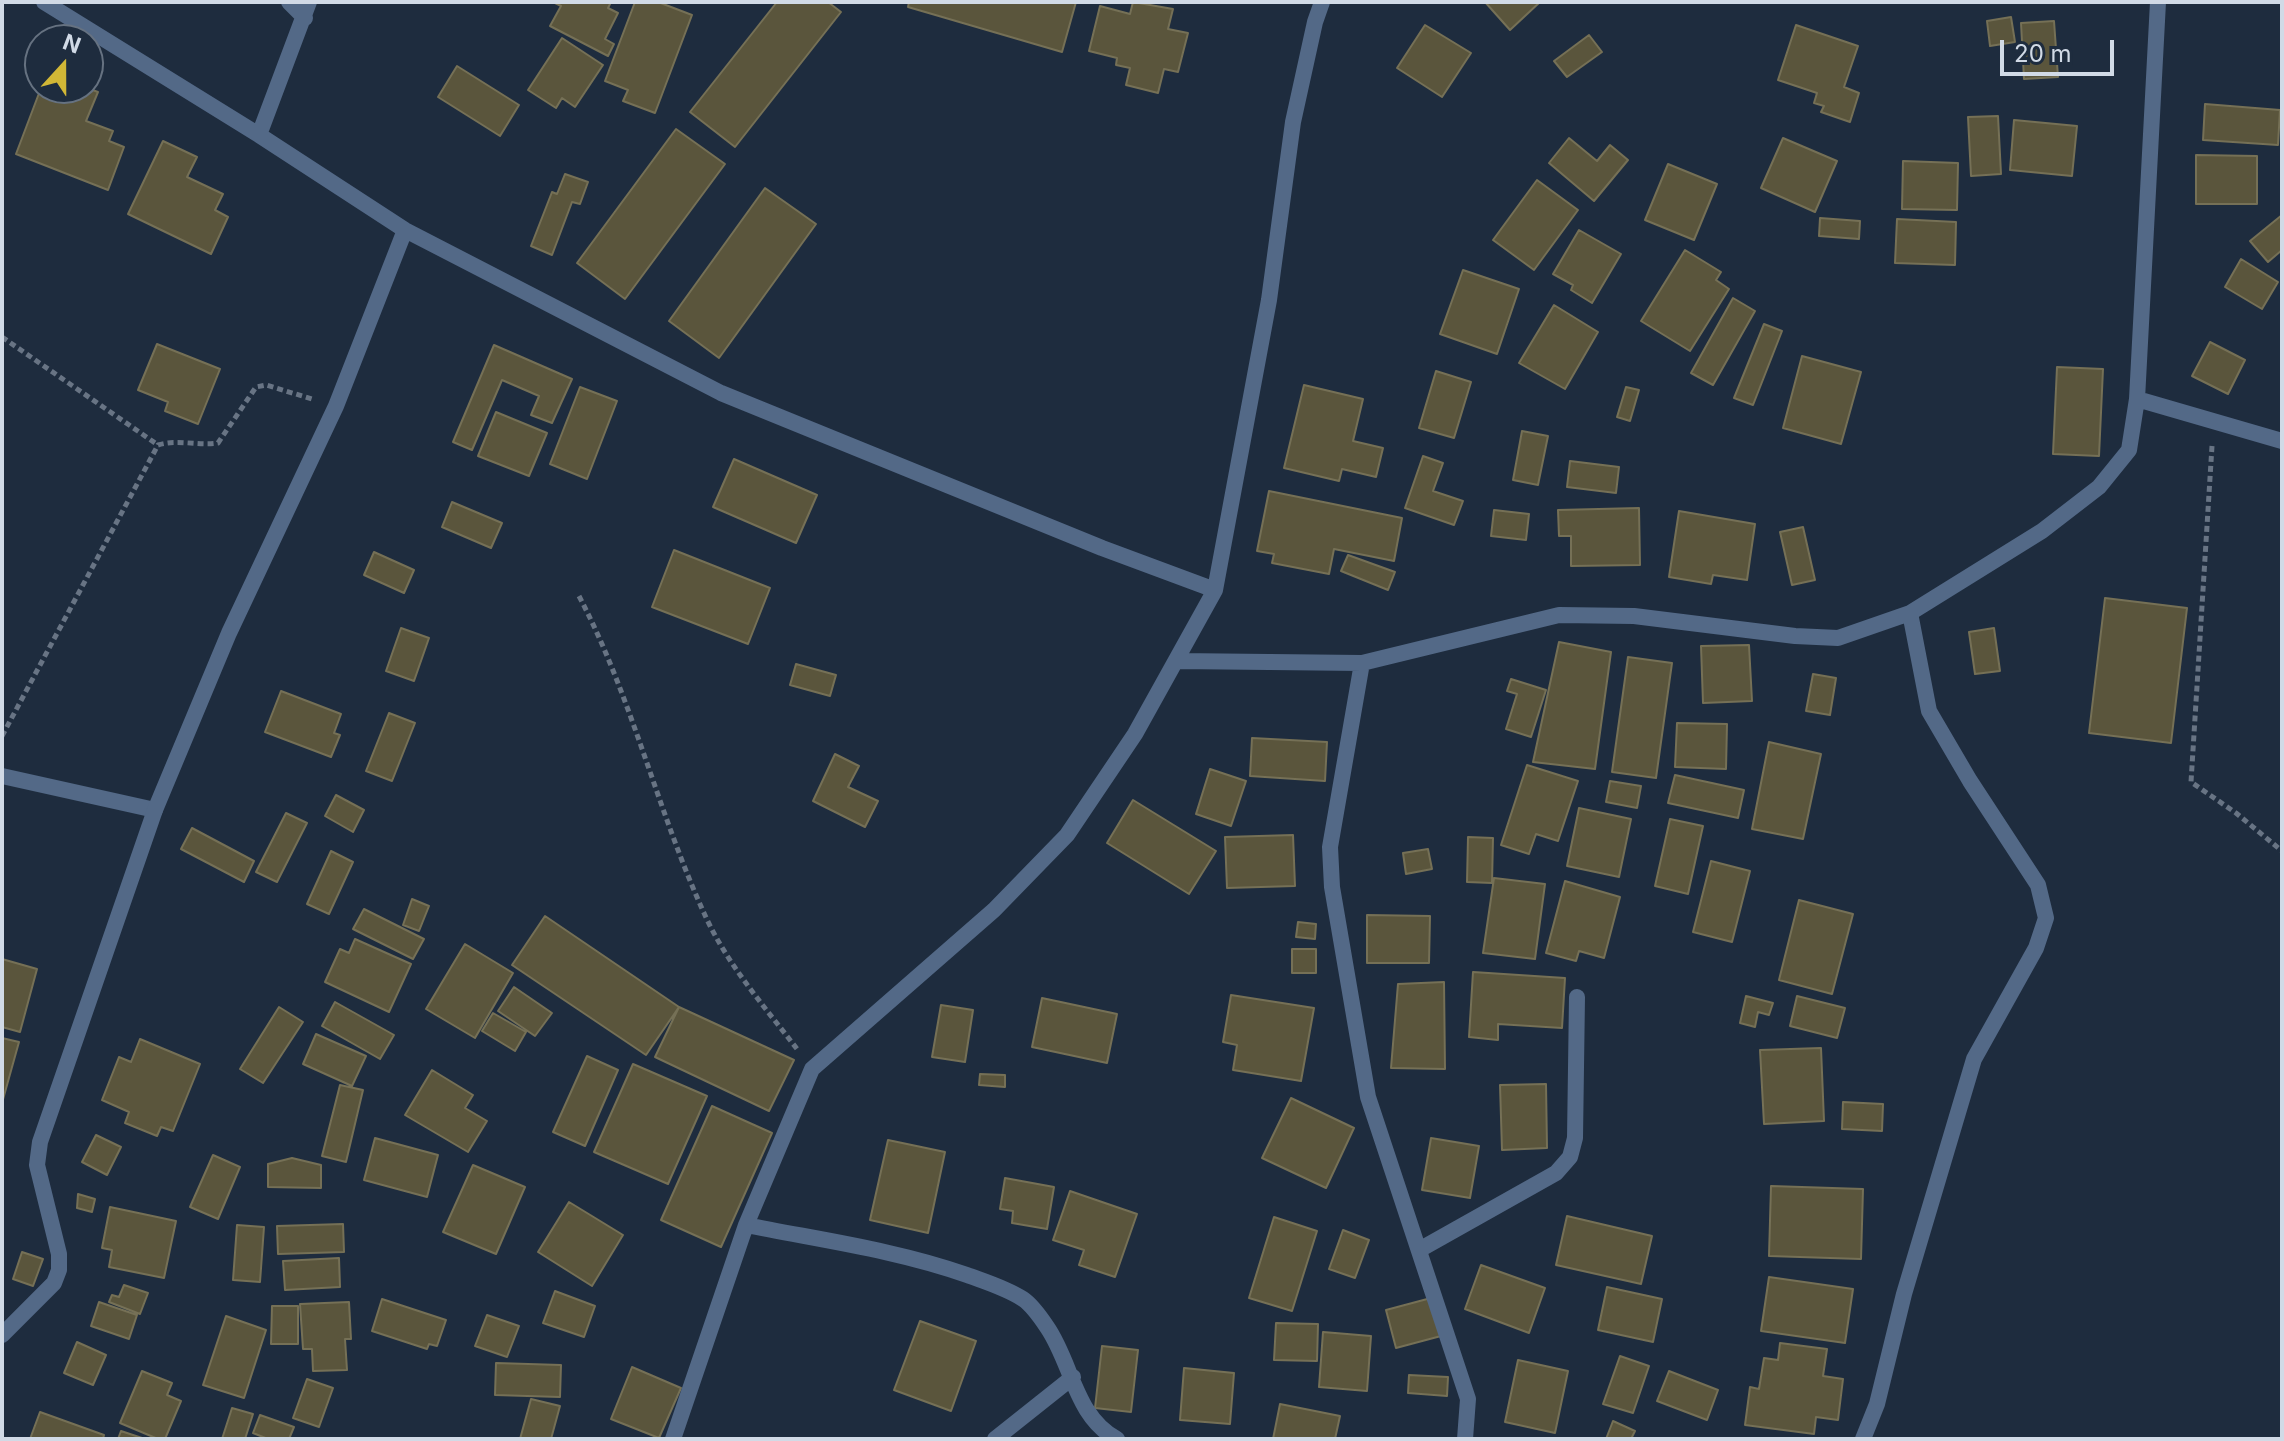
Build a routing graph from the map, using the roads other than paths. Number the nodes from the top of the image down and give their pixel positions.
1 (44, 2) edge
2 (289, 2) edge
3 (1322, 2) edge
4 (2158, 2) edge
5 (307, 10) edge
6 (259, 135) junction
7 (405, 230) junction
8 (2137, 399) junction
9 (2282, 441) edge
10 (1215, 590) junction
11 (1910, 613) junction
12 (1177, 661) junction
13 (1362, 663) junction
14 (2, 776) edge
15 (155, 810) junction
16 (1577, 997) dead end
17 (746, 1225) junction
18 (1419, 1250) junction
19 (2, 1335) edge
20 (1073, 1377) junction
21 (673, 1439) edge
22 (995, 1439) edge
23 (1117, 1439) edge
24 (1465, 1439) edge
25 (1863, 1439) edge

1 - 6 street
2 - 5 street
3 - 10 street
4 - 8 street
5 - 6 street
6 - 7 street
7 - 10 street
7 - 15 street
8 - 9 street
8 - 11 street
10 - 12 street
11 - 13 street
11 - 25 street
12 - 13 street
12 - 17 street
13 - 18 street
14 - 15 street
15 - 19 street
16 - 18 street
17 - 20 street
17 - 21 street
18 - 24 street
20 - 22 street
20 - 23 street

